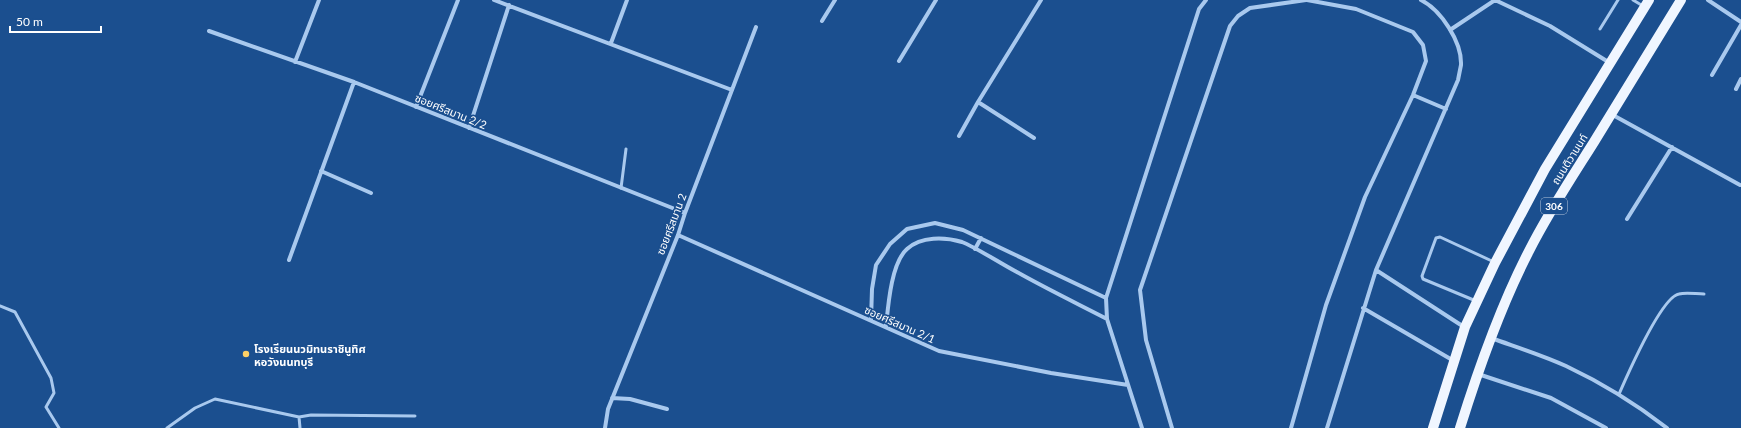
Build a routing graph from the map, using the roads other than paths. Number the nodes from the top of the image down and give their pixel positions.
1 (319, 0) edge
2 (458, 0) edge
3 (494, 0) edge
4 (627, 0) edge
5 (835, 0) edge
6 (936, 0) edge
7 (1041, 0) edge
8 (1206, 0) edge
9 (1307, 0) edge
10 (1421, 0) edge
11 (1495, 0) edge
12 (1618, 0) edge
13 (1633, 0) edge
14 (1681, 0) edge
15 (1708, 0) edge
16 (1647, 4) edge
17 (509, 5) junction
18 (822, 21) dead end
19 (1741, 24) edge
20 (756, 27) dead end
21 (1600, 29) dead end
22 (1450, 30) junction
23 (209, 31) dead end
24 (611, 43) junction
25 (899, 61) dead end
26 (295, 62) junction
27 (1610, 63) junction
28 (1712, 75) dead end
29 (1741, 79) edge
30 (354, 82) junction
31 (1736, 89) dead end
32 (732, 90) junction
33 (1413, 95) junction
34 (978, 102) junction
35 (416, 107) junction
36 (1446, 109) junction
37 (1611, 114) junction
38 (469, 128) junction
39 (959, 136) dead end
40 (1034, 138) dead end
41 (1672, 147) junction
42 (626, 149) dead end
43 (321, 171) junction
44 (1740, 185) edge
45 (621, 188) junction
46 (371, 193) dead end
47 (685, 213) junction
48 (1627, 219) dead end
49 (678, 235) junction
50 (981, 238) junction
51 (975, 250) junction
52 (288, 260) dead end
53 (1495, 263) junction
54 (1376, 270) junction
55 (1704, 294) dead end
56 (1106, 298) junction
57 (1478, 302) junction
58 (0, 306) edge
59 (1363, 308) junction
60 (1107, 318) junction
61 (871, 320) junction
62 (886, 327) junction
63 (1465, 328) junction
64 (1490, 338) junction
65 (1455, 361) junction
66 (1477, 373) junction
67 (1128, 385) junction
68 (1619, 394) junction
69 (612, 398) junction
70 (668, 408) dead end
71 (299, 416) junction
72 (415, 416) dead end
73 (59, 428) edge
74 (167, 428) edge
75 (300, 428) edge
76 (605, 428) edge
77 (1142, 428) edge
78 (1172, 428) edge
79 (1291, 428) edge
80 (1327, 428) edge
81 (1433, 428) edge
82 (1460, 428) edge
83 (1606, 428) edge
84 (1667, 428) edge

1 - 26 street
2 - 35 street
3 - 17 street
4 - 24 street
5 - 18 street
6 - 25 street
7 - 34 street
8 - 56 street
9 - 33 street
9 - 78 street
10 - 22 street
11 - 22 street
11 - 27 street
12 - 21 lane
13 - 16 lane
14 - 37 main road, ถนนติวานนท์ / 306
15 - 19 street
16 - 27 main road, ถนนติวานนท์ / 306
17 - 24 street
17 - 38 street
19 - 28 street
20 - 32 street, ซอยศรีสมาน 2
22 - 36 street
23 - 26 street, ซอยศรีสมาน 2/2
24 - 32 street
26 - 30 street, ซอยศรีสมาน 2/2
27 - 53 main road, ถนนติวานนท์ / 306
29 - 31 street
30 - 35 street, ซอยศรีสมาน 2/2
30 - 43 street
32 - 47 street, ซอยศรีสมาน 2
33 - 36 street
33 - 79 street
34 - 39 street
34 - 40 street
35 - 38 street, ซอยศรีสมาน 2/2
36 - 54 street
37 - 41 street
37 - 64 main road, ถนนติวานนท์ / 306
38 - 45 street, ซอยศรีสมาน 2/2
41 - 44 street
41 - 48 street
42 - 45 lane
43 - 46 street
43 - 52 street
45 - 47 street, ซอยศรีสมาน 2/2
47 - 49 street, ซอยศรีสมาน 2
49 - 61 street, ซอยศรีสมาน 2/1
49 - 69 street, ซอยศรีสมาน 2
50 - 51 street
50 - 56 street
50 - 61 street
51 - 60 street
51 - 62 street
53 - 57 main road, ถนนติวานนท์ / 306
53 - 57 lane
54 - 59 street
54 - 63 street
55 - 68 lane
56 - 60 street
57 - 63 main road, ถนนติวานนท์ / 306
58 - 73 lane
59 - 65 street
59 - 80 street
60 - 67 street
61 - 62 street, ซอยศรีสมาน 2/1
62 - 67 street, ซอยศรีสมาน 2/1
63 - 65 main road, ถนนติวานนท์ / 306
64 - 66 main road, ถนนติวานนท์ / 306
64 - 68 street
65 - 81 main road, ถนนติวานนท์ / 306
66 - 82 main road, ถนนติวานนท์ / 306
66 - 83 street
67 - 77 street
68 - 84 street
69 - 70 street
69 - 76 street, ซอยศรีสมาน 2
71 - 72 lane
71 - 74 lane
71 - 75 lane

